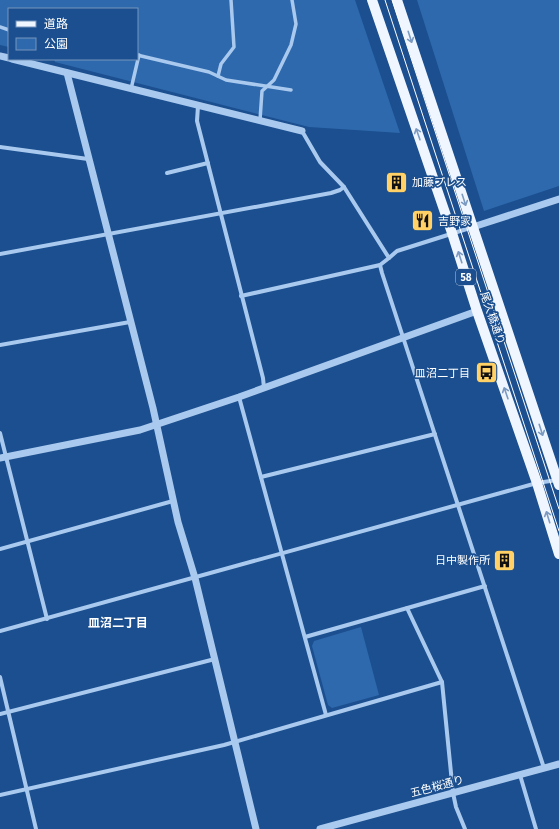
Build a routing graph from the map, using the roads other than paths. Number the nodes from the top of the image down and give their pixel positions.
1 (232, 0) edge
2 (292, 0) edge
3 (372, 0) edge
4 (397, 0) edge
5 (138, 55) edge
6 (14, 60) edge
7 (137, 60) edge
8 (67, 74) junction
9 (218, 76) junction
10 (267, 86) junction
11 (131, 89) junction
12 (291, 90) dead end
13 (198, 106) junction
14 (260, 121) junction
15 (302, 131) joint
16 (0, 147) edge
17 (88, 159) junction
18 (208, 163) junction
19 (168, 173) dead end
20 (344, 188) junction
21 (559, 199) edge
22 (220, 213) junction
23 (473, 227) junction
24 (452, 233) junction
25 (108, 234) junction
26 (0, 254) edge
27 (389, 258) junction
28 (380, 265) junction
29 (241, 296) junction
30 (477, 311) junction
31 (130, 322) junction
32 (403, 337) junction
33 (0, 345) edge
34 (264, 388) junction
35 (239, 397) junction
36 (156, 425) junction
37 (0, 433) edge
38 (435, 434) junction
39 (3, 457) edge
40 (261, 477) junction
41 (558, 481) edge
42 (537, 483) junction
43 (173, 501) junction
44 (458, 505) junction
45 (27, 541) junction
46 (0, 549) edge
47 (282, 554) junction
48 (559, 554) edge
49 (195, 578) junction
50 (485, 586) junction
51 (407, 608) junction
52 (47, 619) junction
53 (0, 631) edge
54 (305, 637) junction
55 (215, 659) junction
56 (0, 677) edge
57 (442, 682) junction
58 (8, 712) junction
59 (0, 714) edge
60 (326, 715) junction
61 (236, 741) junction
62 (559, 764) edge
63 (544, 768) junction
64 (520, 775) junction
65 (26, 789) junction
66 (453, 793) junction
67 (0, 794) edge
68 (36, 829) edge
69 (256, 829) edge
70 (320, 829) edge
71 (465, 829) edge
72 (536, 829) edge

1 - 9 street
2 - 10 street
24 -> 3 main road, 尾久橋通り / 58
4 -> 23 main road, 尾久橋通り / 58
5 - 9 street
6 - 8 street
7 - 11 street
8 - 11 street
8 - 17 street
9 - 10 street
10 - 12 street
10 - 14 street
11 - 13 street
13 - 14 street
13 - 18 street
14 - 15 street
15 - 20 street
16 - 17 street
17 - 25 street
18 - 19 street
18 - 22 street
20 - 22 street
20 - 27 street
21 - 23 street
22 - 25 street
22 - 29 street
23 - 24 street
23 -> 41 main road, 尾久橋通り / 58
24 - 27 street
30 -> 24 main road, 尾久橋通り / 58
25 - 26 street
25 - 31 street
27 - 28 street
28 - 29 street
28 - 32 street
29 - 34 street
30 - 32 street
42 -> 30 main road, 尾久橋通り / 58
31 - 33 street
31 - 36 street
32 - 34 street
32 - 38 street
34 - 35 street
35 - 36 street
35 - 40 street
36 - 39 street
36 - 43 street
37 - 39 street
38 - 40 street
38 - 44 street
39 - 45 street
40 - 47 street
41 - 42 street
42 - 44 street
48 -> 42 main road, 尾久橋通り / 58
43 - 45 street
43 - 49 street
44 - 47 street
44 - 50 street
45 - 46 street
45 - 52 street
47 - 49 street
47 - 54 street
49 - 52 street
49 - 55 street
50 - 51 street
50 - 63 street
51 - 54 street
51 - 57 street
52 - 53 street
54 - 60 street
55 - 58 street
55 - 61 street
56 - 58 street
57 - 60 street
57 - 66 street
58 - 59 street
58 - 65 street
60 - 61 street
61 - 65 street
61 - 69 street
62 - 63 street, 五色桜通り
63 - 64 street, 五色桜通り
64 - 66 street, 五色桜通り
64 - 72 street
65 - 67 street
65 - 68 street
66 - 70 street, 五色桜通り
66 - 71 street

